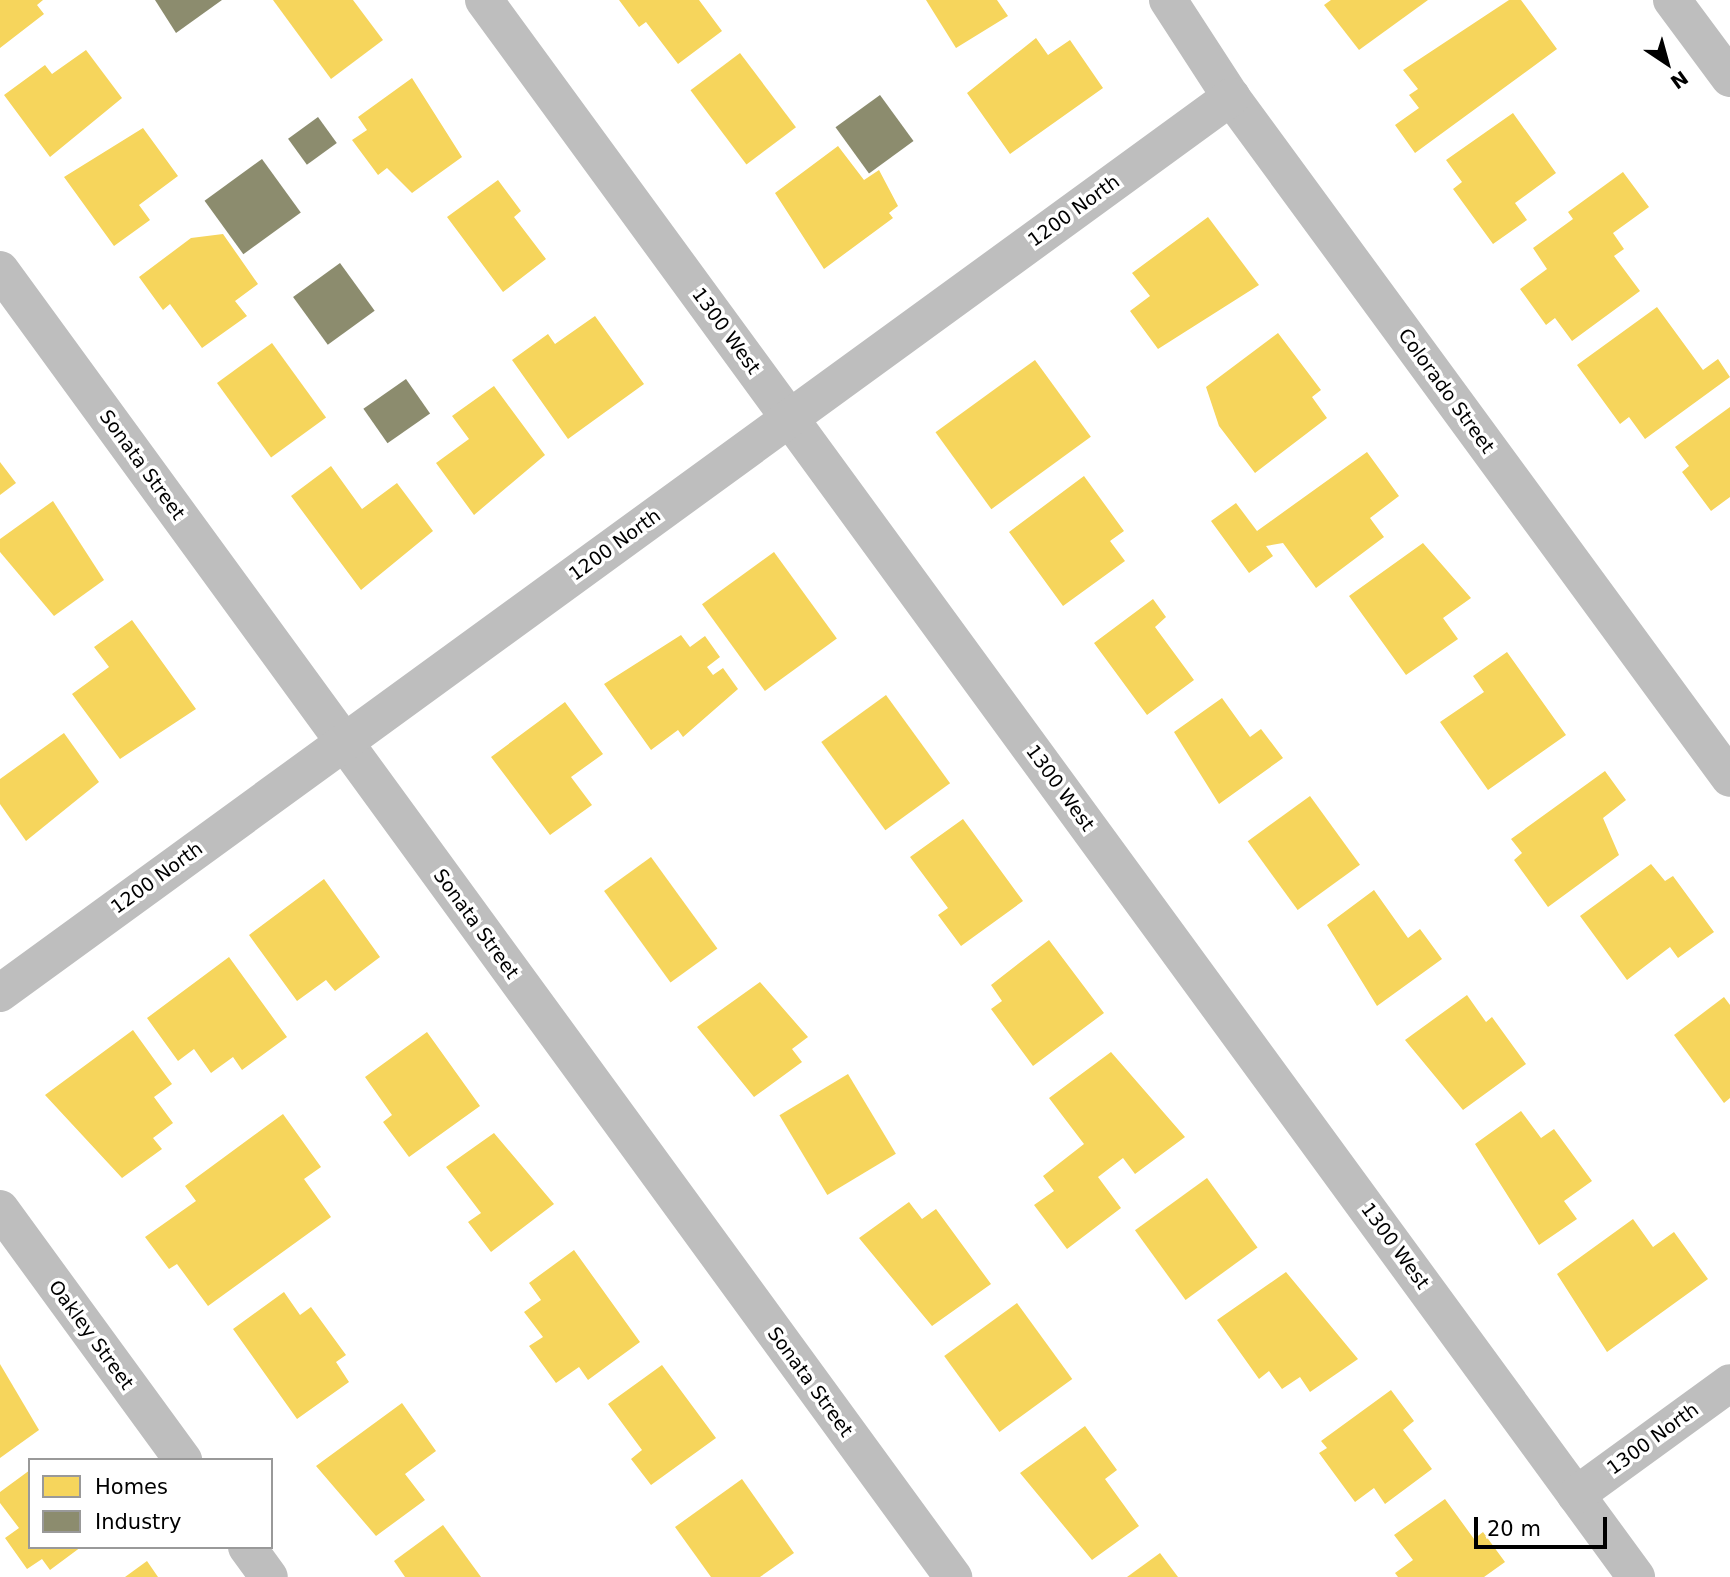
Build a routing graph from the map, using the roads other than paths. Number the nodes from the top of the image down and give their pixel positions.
1 (484, 0) edge
2 (1168, 0) edge
3 (1672, 0) edge
4 (1730, 78) edge
5 (1231, 97) junction
6 (0, 270) edge
7 (790, 418) junction
8 (344, 742) junction
9 (1730, 778) edge
10 (0, 993) edge
11 (0, 1209) edge
12 (1730, 1383) edge
13 (182, 1458) edge
14 (1576, 1495) junction
15 (248, 1549) edge
16 (269, 1577) edge
17 (953, 1577) edge
18 (1636, 1577) edge

1 - 7 street, 1300 West
2 - 5 street, Colorado Street
3 - 4 street
5 - 7 street, 1200 North
5 - 9 street, Colorado Street
6 - 8 street, Sonata Street
7 - 8 street, 1200 North
7 - 14 street, 1300 West
8 - 10 street, 1200 North
8 - 17 street, Sonata Street
11 - 13 street, Oakley Street
12 - 14 street, 1300 North
14 - 18 street, 1300 West
15 - 16 street

